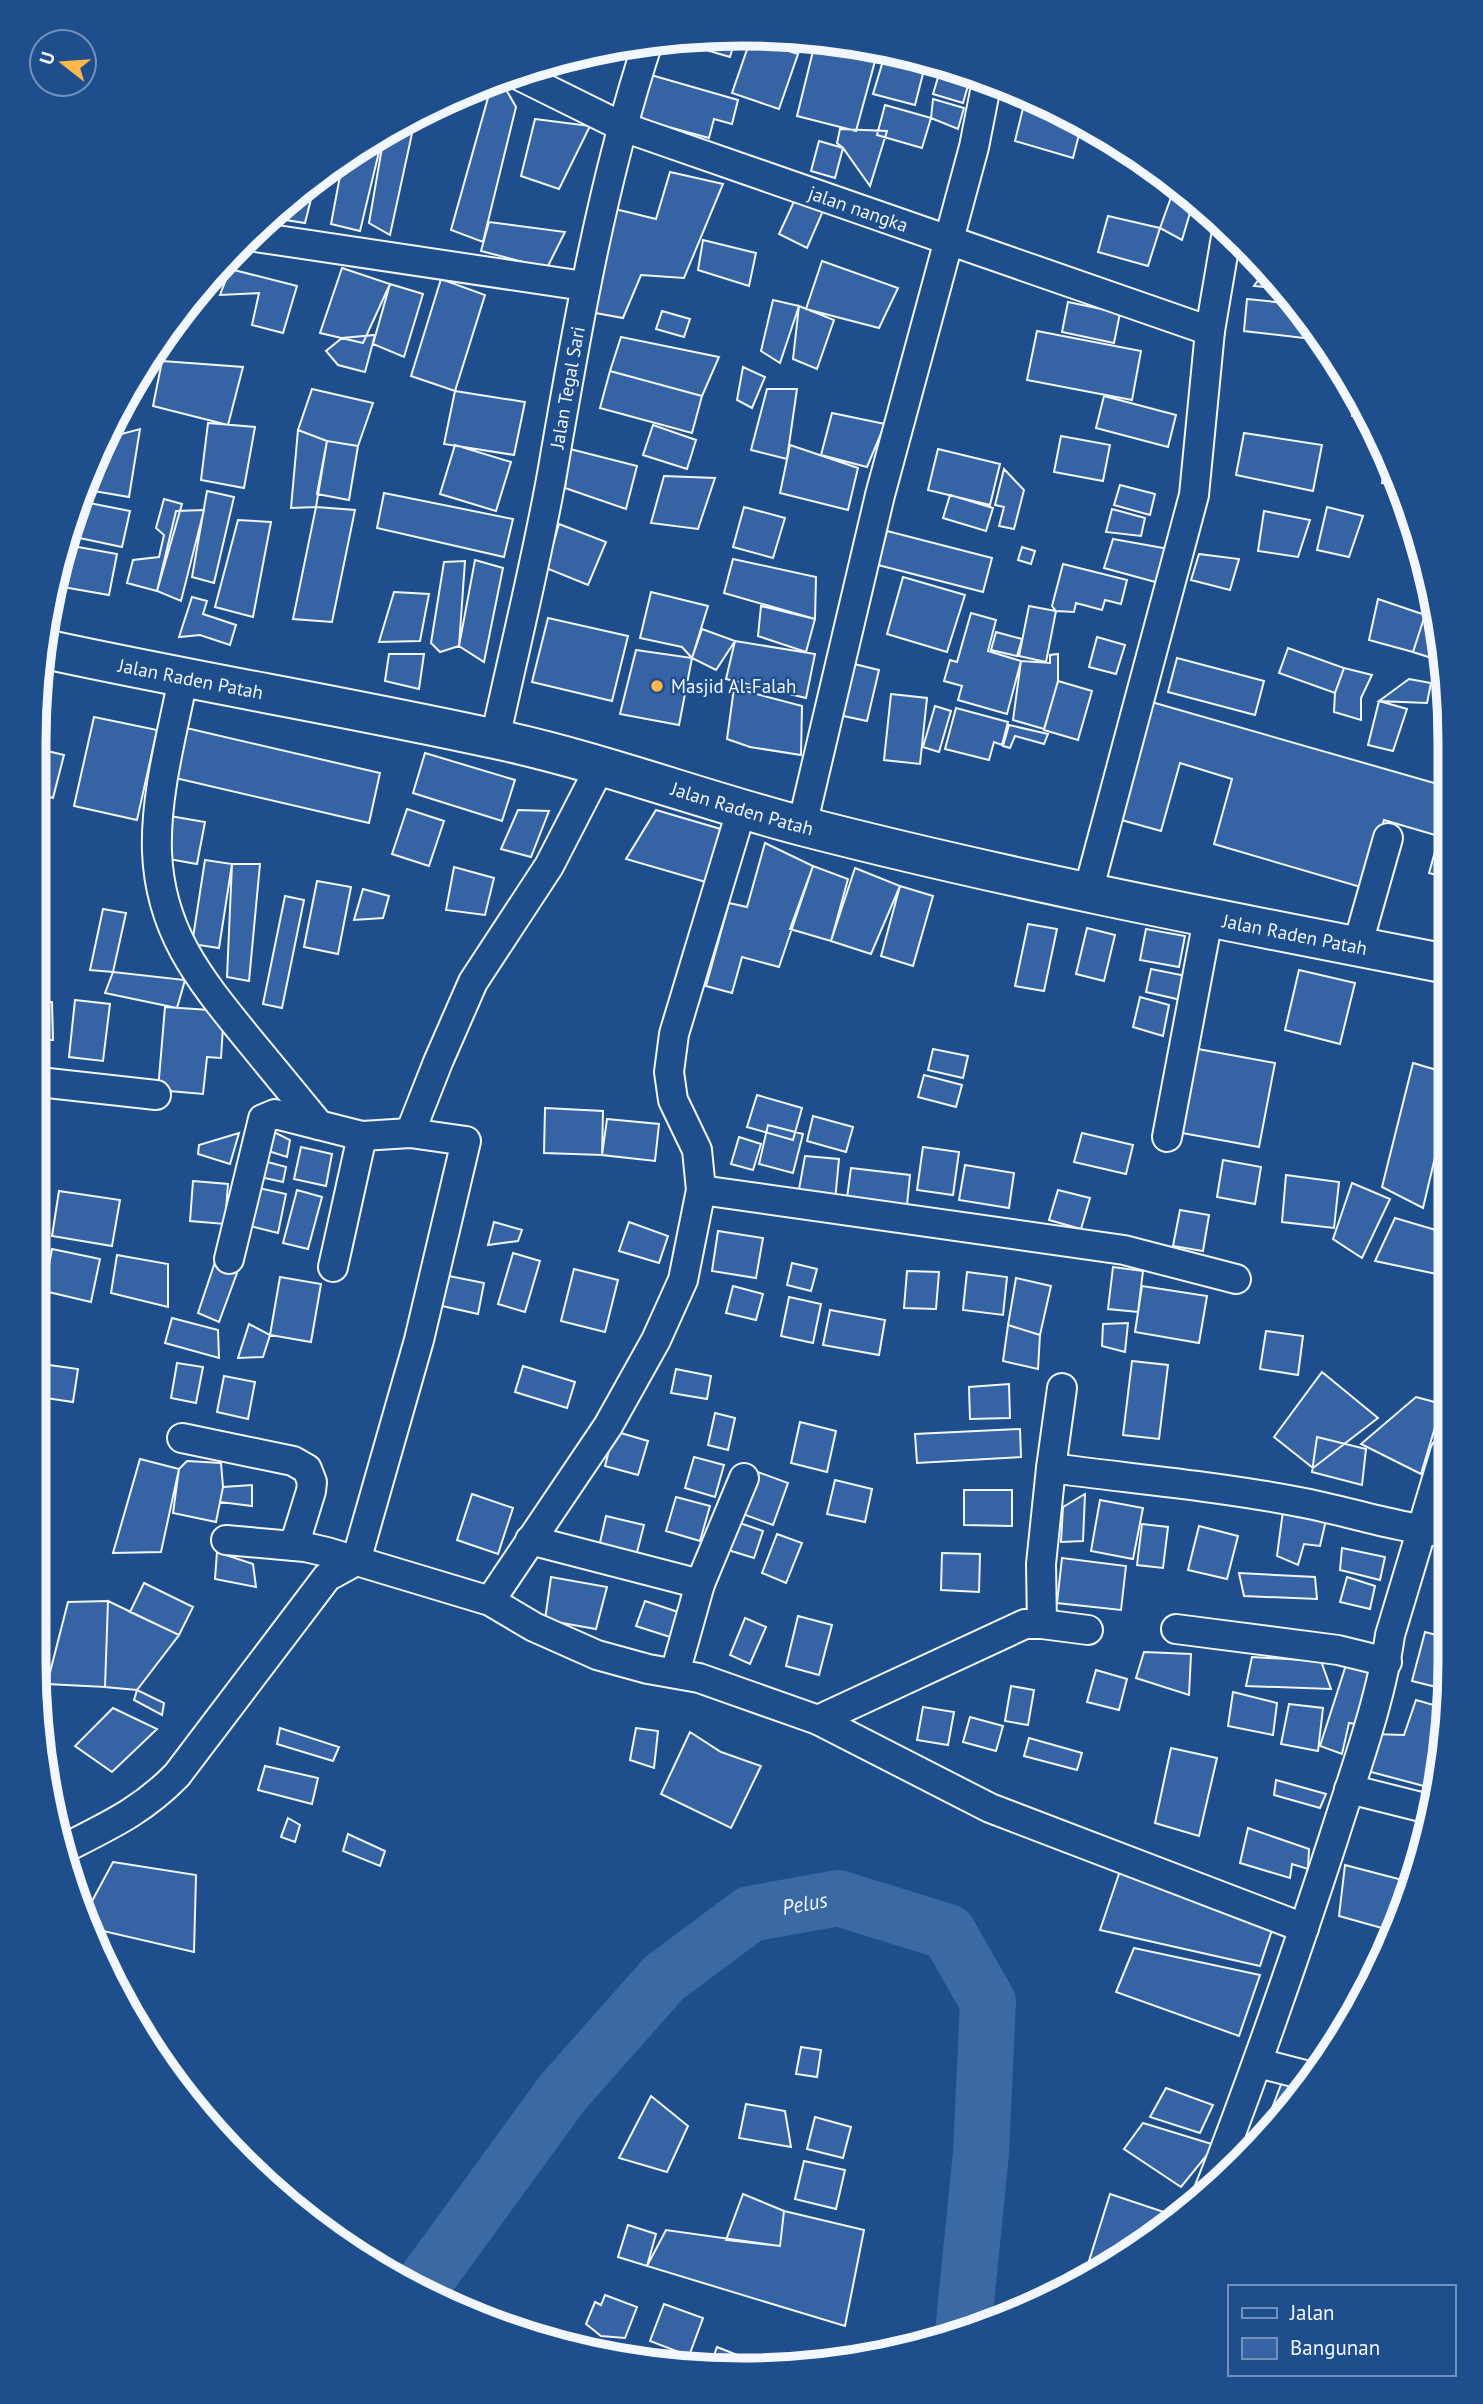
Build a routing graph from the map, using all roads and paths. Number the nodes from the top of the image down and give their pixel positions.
1 (645, 52) edge
2 (527, 79) edge
3 (985, 90) edge
4 (623, 127) junction
5 (261, 238) edge
6 (947, 239) junction
7 (1225, 241) edge
8 (584, 286) junction
9 (1210, 331) junction
10 (51, 650) edge
11 (183, 679) junction
12 (495, 739) junction
13 (600, 767) junction
14 (742, 808) junction
15 (804, 817) junction
16 (1388, 838) dead end
17 (1090, 883) junction
18 (1208, 919) junction
19 (1363, 925) junction
20 (1438, 960) edge
21 (46, 1083) edge
22 (156, 1095) dead end
23 (319, 1125) junction
24 (410, 1133) junction
25 (362, 1136) junction
26 (1167, 1137) dead end
27 (701, 1190) junction
28 (229, 1258) dead end
29 (333, 1267) dead end
30 (1236, 1279) dead end
31 (1062, 1388) dead end
32 (182, 1438) dead end
33 (1051, 1468) junction
34 (744, 1478) dead end
35 (1438, 1498) edge
36 (1433, 1531) edge
37 (226, 1540) dead end
38 (530, 1540) junction
39 (309, 1548) junction
40 (356, 1560) junction
41 (700, 1584) junction
42 (490, 1601) junction
43 (1042, 1623) junction
44 (1176, 1629) dead end
45 (1088, 1630) dead end
46 (1387, 1662) junction
47 (676, 1673) junction
48 (818, 1720) junction
49 (1349, 1789) junction
50 (1422, 1807) edge
51 (70, 1845) edge
52 (1304, 1928) junction
53 (1258, 2063) junction
54 (1302, 2074) edge
55 (1217, 2171) edge

1 - 4 street, Jalan Tegal Sari
2 - 4 street, jalan nangka
3 - 6 street
4 - 6 street, jalan nangka
4 - 8 street, Jalan Tegal Sari
5 - 8 street
6 - 9 street, jalan nangka
6 - 15 street
7 - 9 street
8 - 12 street, Jalan Tegal Sari
9 - 17 street
10 - 11 main road, Jalan Raden Patah
11 - 12 main road, Jalan Raden Patah
11 - 23 street
12 - 13 main road, Jalan Raden Patah
13 - 14 main road, Jalan Raden Patah
13 - 24 street
14 - 15 main road, Jalan Raden Patah
14 - 27 street
15 - 17 main road, Jalan Raden Patah
16 - 19 street
17 - 18 main road, Jalan Raden Patah
18 - 19 main road, Jalan Raden Patah
18 - 26 street
19 - 20 main road, Jalan Raden Patah
21 - 22 street
23 - 25 street
23 - 28 street
24 - 25 street
24 - 40 street
25 - 29 street
27 - 30 street
27 - 38 street
31 - 33 street
32 - 39 street
33 - 36 street
33 - 43 street
34 - 41 street
35 - 36 street
36 - 46 street
37 - 39 street
38 - 41 street
38 - 42 street
39 - 40 street
40 - 42 street
40 - 51 street
41 - 47 street
42 - 47 street
43 - 45 street
43 - 48 street
44 - 46 street
46 - 49 street
47 - 48 street
48 - 52 street
49 - 50 street
49 - 52 street
52 - 53 street
53 - 54 street
53 - 55 street

